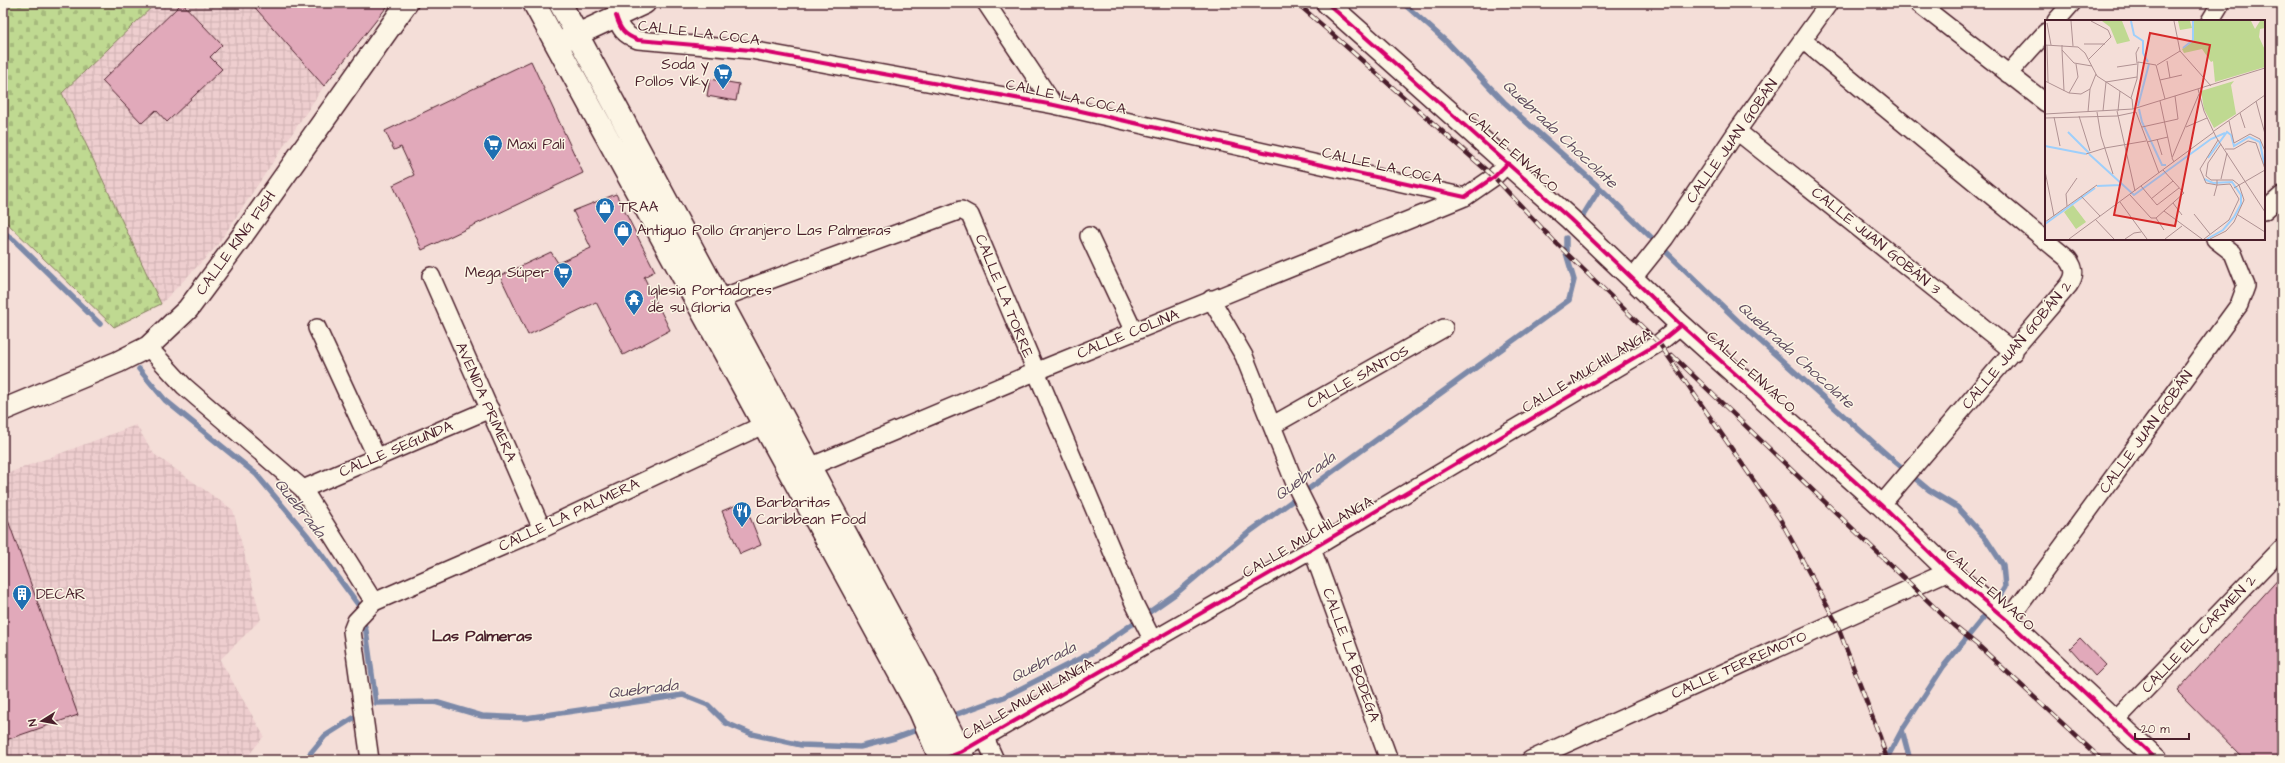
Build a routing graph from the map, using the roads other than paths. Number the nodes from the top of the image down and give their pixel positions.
1 (408, 3) edge
2 (534, 3) edge
3 (560, 3) edge
4 (645, 3) edge
5 (986, 3) edge
6 (1328, 3) edge
7 (1829, 3) edge
8 (1918, 3) edge
9 (2072, 3) edge
10 (2221, 3) edge
11 (616, 16) junction
12 (2057, 20) edge
13 (2211, 20) edge
14 (2045, 33) edge
15 (576, 34) junction
16 (1804, 41) junction
17 (555, 46) junction
18 (2008, 74) junction
19 (2045, 102) edge
20 (1054, 105) junction
21 (1737, 131) junction
22 (1508, 163) junction
23 (2282, 195) edge
24 (1466, 197) junction
25 (2265, 210) edge
26 (1088, 236) dead end
27 (2225, 242) edge
28 (431, 276) dead end
29 (1633, 278) junction
30 (721, 298) junction
31 (1211, 299) junction
32 (702, 310) junction
33 (1681, 325) junction
34 (318, 328) dead end
35 (1444, 328) dead end
36 (1134, 332) junction
37 (148, 347) junction
38 (2014, 352) junction
39 (1035, 372) junction
40 (490, 409) junction
41 (3, 410) edge
42 (763, 425) junction
43 (1273, 425) junction
44 (377, 458) junction
45 (801, 470) junction
46 (303, 489) junction
47 (1886, 499) junction
48 (542, 529) junction
49 (1318, 546) junction
50 (2282, 548) edge
51 (1949, 571) junction
52 (372, 604) junction
53 (2004, 618) junction
54 (1150, 636) junction
55 (926, 702) junction
56 (2116, 720) junction
57 (986, 738) junction
58 (939, 755) edge
59 (963, 756) edge
60 (370, 760) edge
61 (995, 760) edge
62 (1389, 760) edge
63 (1530, 760) edge
64 (2157, 760) edge

1 - 37 street, CALLE KING FISH
2 - 17 highway
3 - 15 highway
4 - 11 street
5 - 20 street
6 - 22 street, CALLE ENVACO
7 - 16 street, CALLE JUAN GOBÁN
8 - 18 street
9 - 12 street
10 - 13 street
11 - 15 street
11 - 20 street, CALLE LA COCA
14 - 18 street
15 - 17 street
15 - 30 highway
16 - 21 street, CALLE JUAN GOBÁN
16 - 38 street, CALLE JUAN GOBÁN 2
17 - 32 highway
18 - 19 street
20 - 24 street, CALLE LA COCA
21 - 29 street, CALLE JUAN GOBÁN
21 - 38 street, CALLE JUAN GOBÁN 3
22 - 24 street
22 - 29 street, CALLE ENVACO
23 - 25 street
24 - 31 street, CALLE COLINA
26 - 36 street
27 - 53 street, CALLE JUAN GOBÁN
28 - 40 street, AVENIDA PRIMERA
29 - 33 street, CALLE ENVACO
30 - 32 street, CALLE LA TORRE
30 - 39 street, CALLE LA TORRE
30 - 45 highway
31 - 36 street, CALLE COLINA
31 - 43 street, CALLE LA BODEGA
32 - 42 highway
33 - 47 street, CALLE ENVACO
33 - 49 street, CALLE MUCHILANGA
34 - 44 street
35 - 43 street, CALLE SANTOS
36 - 39 street, CALLE COLINA
37 - 41 street, CALLE KING FISH
37 - 46 street
38 - 47 street, CALLE JUAN GOBÁN 2
39 - 45 street, CALLE COLINA
39 - 54 street, CALLE LA TORRE
40 - 44 street, CALLE SEGUNDA
40 - 48 street, AVENIDA PRIMERA
42 - 45 highway
42 - 48 street, CALLE LA PALMERA
43 - 49 street, CALLE LA BODEGA
44 - 46 street, CALLE SEGUNDA
45 - 55 highway
46 - 52 street
47 - 51 street, CALLE ENVACO
48 - 52 street, CALLE LA PALMERA
49 - 54 street, CALLE MUCHILANGA
49 - 62 street, CALLE LA BODEGA
50 - 56 street, CALLE EL CARMEN 2
51 - 53 street, CALLE ENVACO
51 - 63 street, CALLE TERREMOTO
52 - 60 street
53 - 56 street, CALLE ENVACO
54 - 57 street, CALLE MUCHILANGA
55 - 58 highway
55 - 59 highway
56 - 64 street, CALLE ENVACO
57 - 59 street, CALLE MUCHILANGA
57 - 61 street
58 - 59 street, CALLE MUCHILANGA

